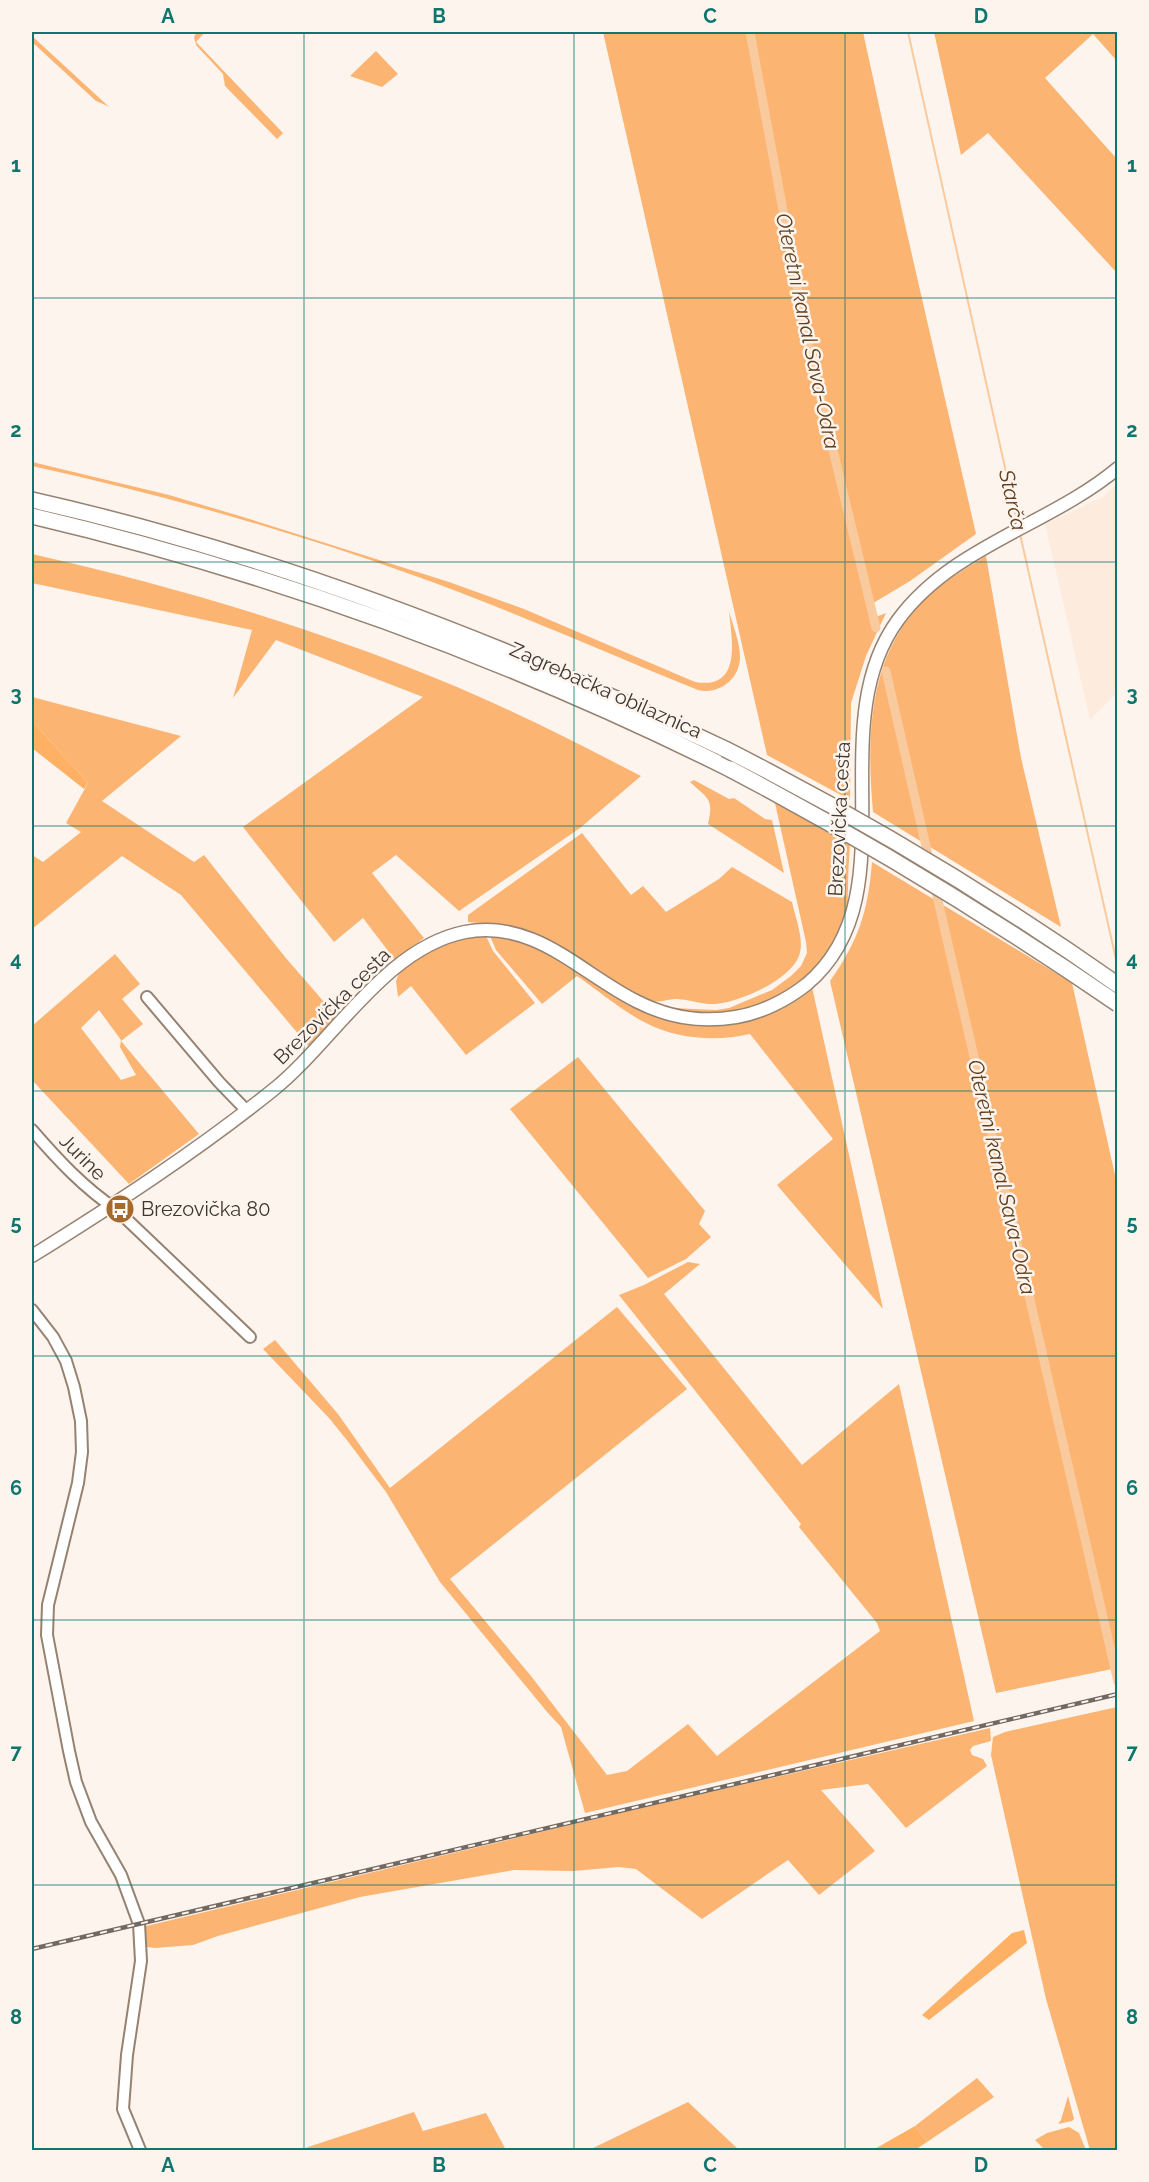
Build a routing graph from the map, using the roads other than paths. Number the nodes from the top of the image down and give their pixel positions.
1 (1118, 468) edge
2 (32, 500) edge
3 (32, 516) edge
4 (1118, 985) edge
5 (147, 997) dead end
6 (1118, 1004) edge
7 (246, 1110) junction
8 (32, 1130) edge
9 (111, 1206) junction
10 (32, 1256) edge
11 (32, 1310) edge
12 (250, 1336) dead end
13 (140, 2151) edge

1 - 7 main road, Brezovička cesta
2 - 4 highway, Zagrebačka obilaznica, bridge
3 - 6 highway, Zagrebačka obilaznica, bridge
5 - 7 street
7 - 9 main road, Brezovička cesta
8 - 9 street, Jurine
9 - 10 main road, Brezovička cesta
9 - 12 street
11 - 13 street

